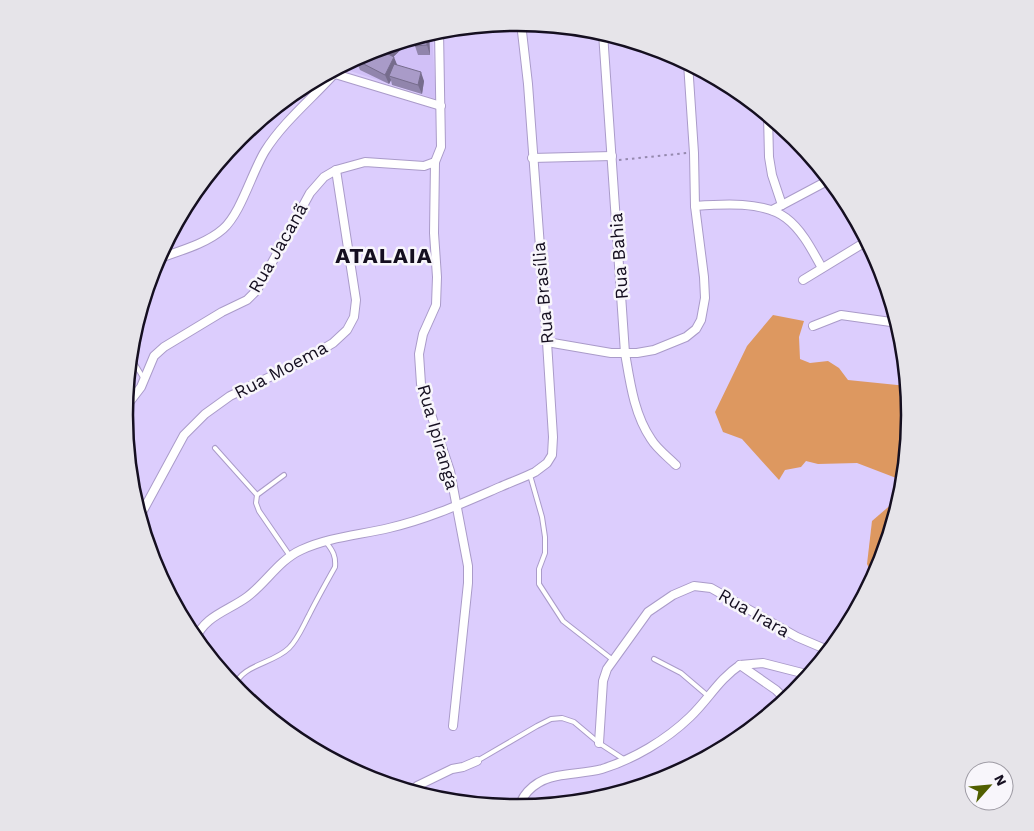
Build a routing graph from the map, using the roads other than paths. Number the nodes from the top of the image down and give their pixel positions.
1 (522, 31) edge
2 (439, 40) edge
3 (605, 42) edge
4 (689, 72) edge
5 (339, 75) edge
6 (328, 82) edge
7 (441, 106) junction
8 (771, 128) edge
9 (532, 158) junction
10 (612, 158) junction
11 (435, 162) junction
12 (336, 170) junction
13 (823, 183) edge
14 (782, 205) junction
15 (695, 206) junction
16 (772, 210) junction
17 (861, 244) edge
18 (168, 255) edge
19 (822, 268) junction
20 (802, 280) dead end
21 (889, 322) edge
22 (813, 326) dead end
23 (548, 342) junction
24 (625, 353) junction
25 (136, 366) edge
26 (144, 380) junction
27 (134, 397) edge
28 (215, 448) dead end
29 (676, 465) dead end
30 (284, 475) dead end
31 (530, 475) junction
32 (257, 495) junction
33 (457, 506) junction
34 (144, 508) edge
35 (324, 541) junction
36 (290, 556) junction
37 (199, 630) edge
38 (823, 648) edge
39 (654, 659) dead end
40 (613, 660) junction
41 (740, 665) junction
42 (802, 674) edge
43 (237, 679) edge
44 (781, 695) edge
45 (708, 696) junction
46 (453, 726) dead end
47 (599, 743) junction
48 (626, 760) junction
49 (477, 761) joint
50 (417, 786) dead end
51 (521, 800) edge

1 - 9 street, Rua Brasília
2 - 7 street, Rua Ipiranga
3 - 10 street, Rua Bahia
4 - 15 street
5 - 7 street
6 - 18 street
7 - 11 street, Rua Ipiranga
8 - 14 street
9 - 10 street
9 - 23 street, Rua Brasília
10 - 24 street, Rua Bahia
11 - 12 street, Rua Jacanã
11 - 33 street, Rua Ipiranga
12 - 26 street, Rua Jacanã
12 - 34 street, Rua Moema
13 - 14 street
14 - 16 street
15 - 16 street
15 - 24 street
16 - 19 street
17 - 19 street
19 - 20 street
21 - 22 street
23 - 24 street
23 - 31 street, Rua Brasília
24 - 29 street, Rua Bahia
25 - 26 lane
26 - 27 street, Rua Jacanã
28 - 32 lane
30 - 32 lane
31 - 33 street, Rua Brasília
31 - 40 lane
32 - 36 lane
33 - 35 street, Rua Brasília
33 - 46 street, Rua Ipiranga
35 - 36 street, Rua Brasília
35 - 43 lane
36 - 37 street, Rua Brasília
38 - 40 street, Rua Irara
39 - 45 lane
40 - 47 street, Rua Irara
41 - 42 street
41 - 44 street
41 - 45 street
45 - 48 street
47 - 48 lane
47 - 49 lane
48 - 51 street
49 - 50 street

